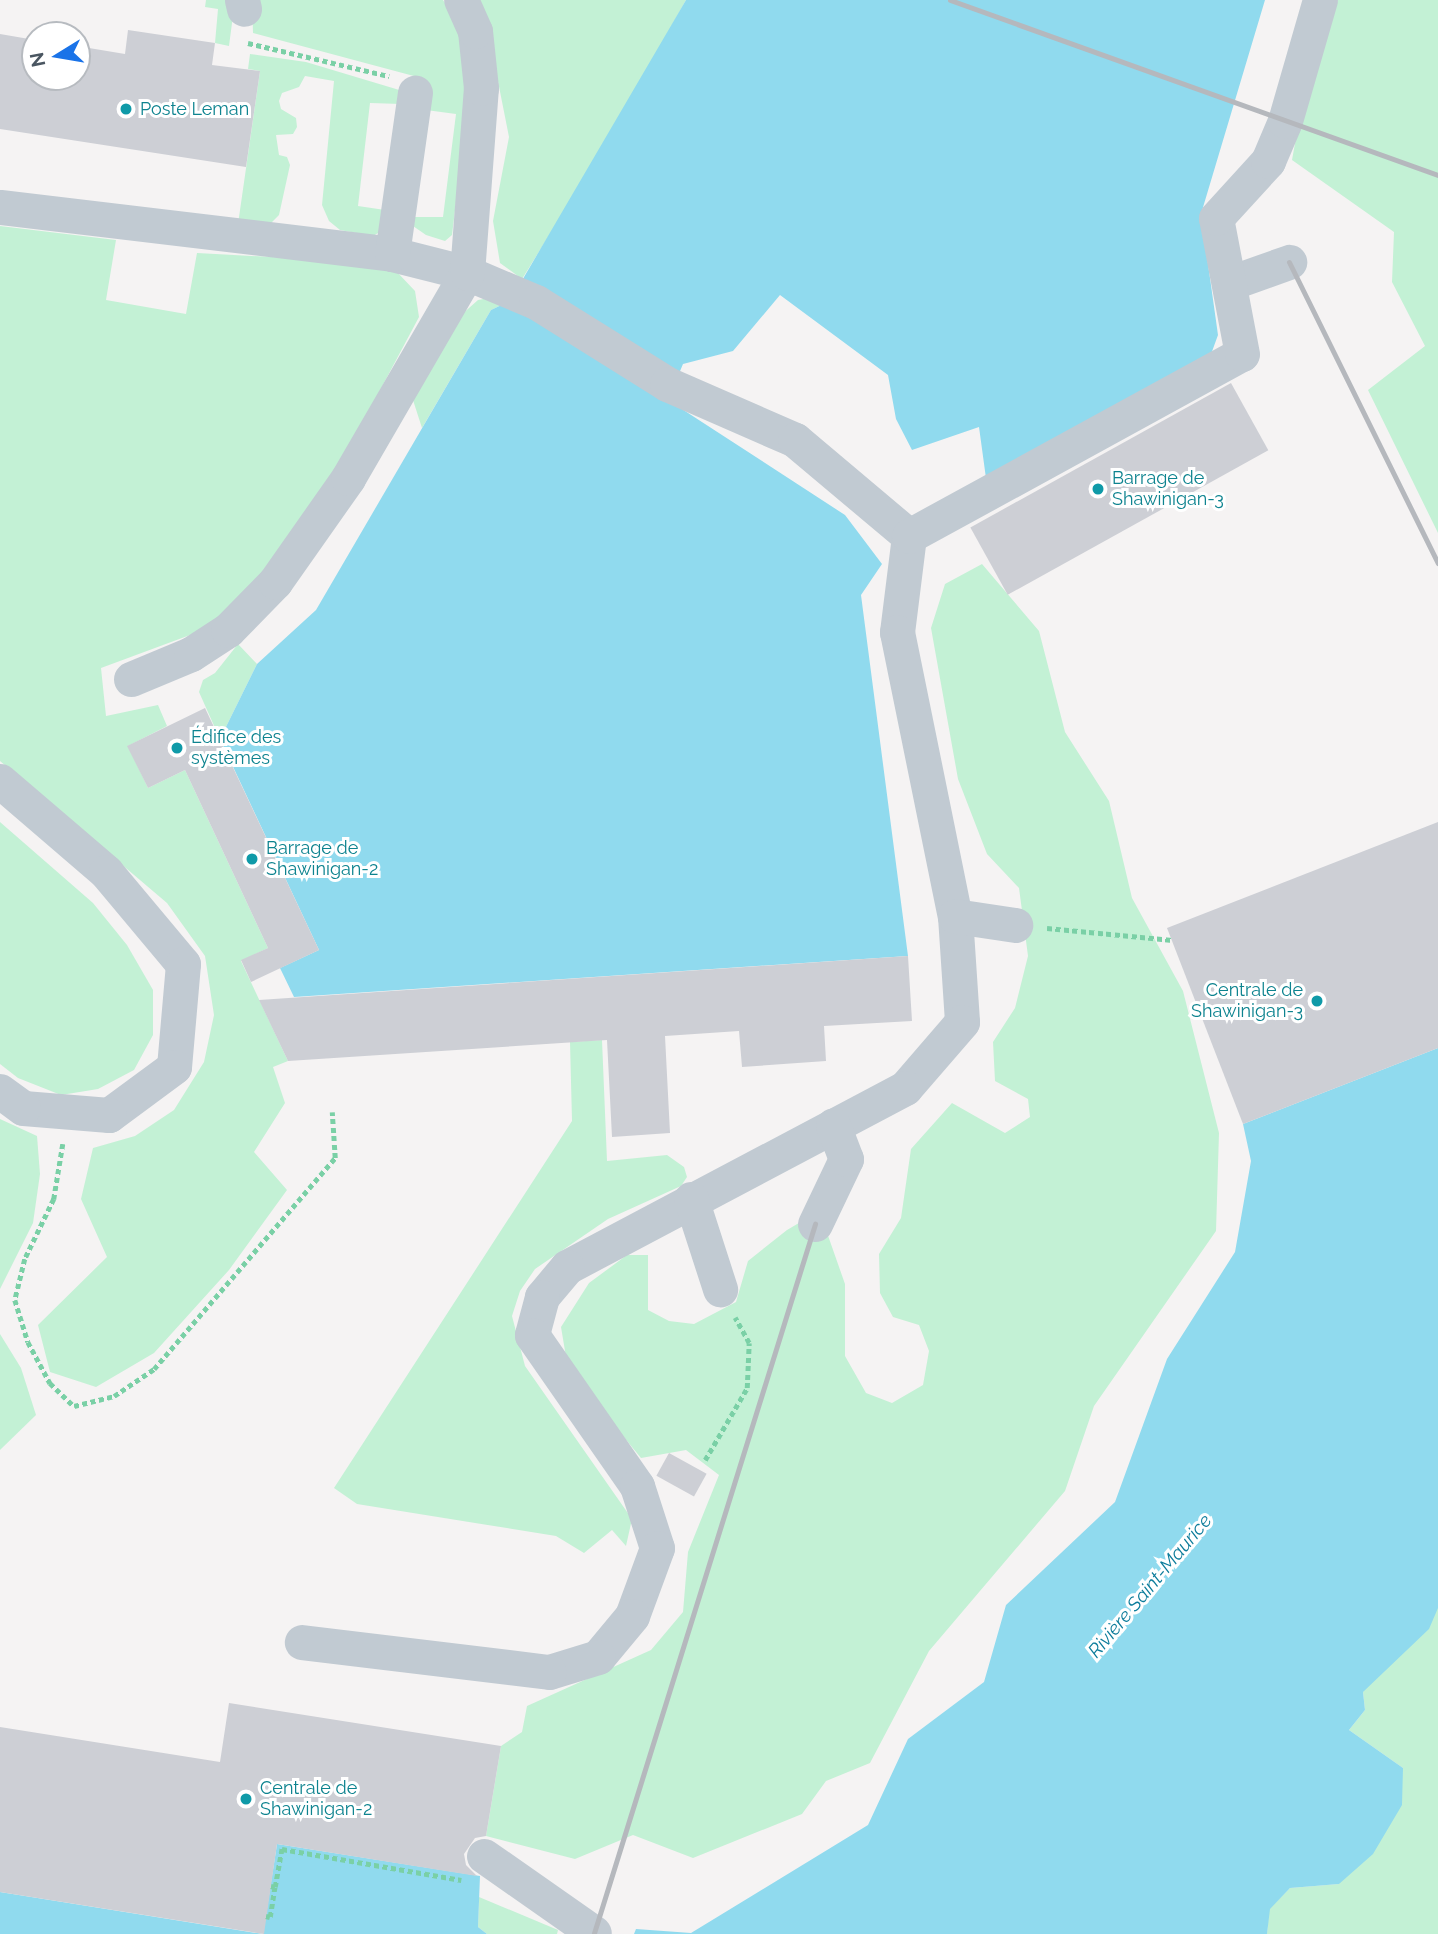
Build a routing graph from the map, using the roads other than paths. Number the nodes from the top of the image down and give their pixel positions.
1 (461, 0) edge
2 (1320, 0) edge
3 (415, 93) road end
4 (0, 207) edge
5 (392, 254) junction
6 (1289, 262) dead end
7 (467, 273) junction
8 (1230, 283) junction
9 (909, 536) junction
10 (131, 680) dead end
11 (0, 781) edge
12 (955, 916) junction
13 (1015, 925) road end
14 (0, 1091) edge
15 (833, 1125) junction
16 (691, 1199) junction
17 (816, 1224) dead end
18 (720, 1289) road end
19 (302, 1642) dead end
20 (496, 1873) road end
21 (594, 1933) edge

1 - 7 lane
2 - 8 lane
3 - 5 lane
4 - 5 lane
5 - 7 lane
6 - 8 lane
7 - 9 lane
7 - 10 lane
8 - 9 lane
9 - 12 lane
11 - 14 lane
12 - 13 lane
12 - 15 lane
15 - 16 lane
15 - 17 lane
16 - 18 lane
16 - 19 lane
20 - 21 lane

